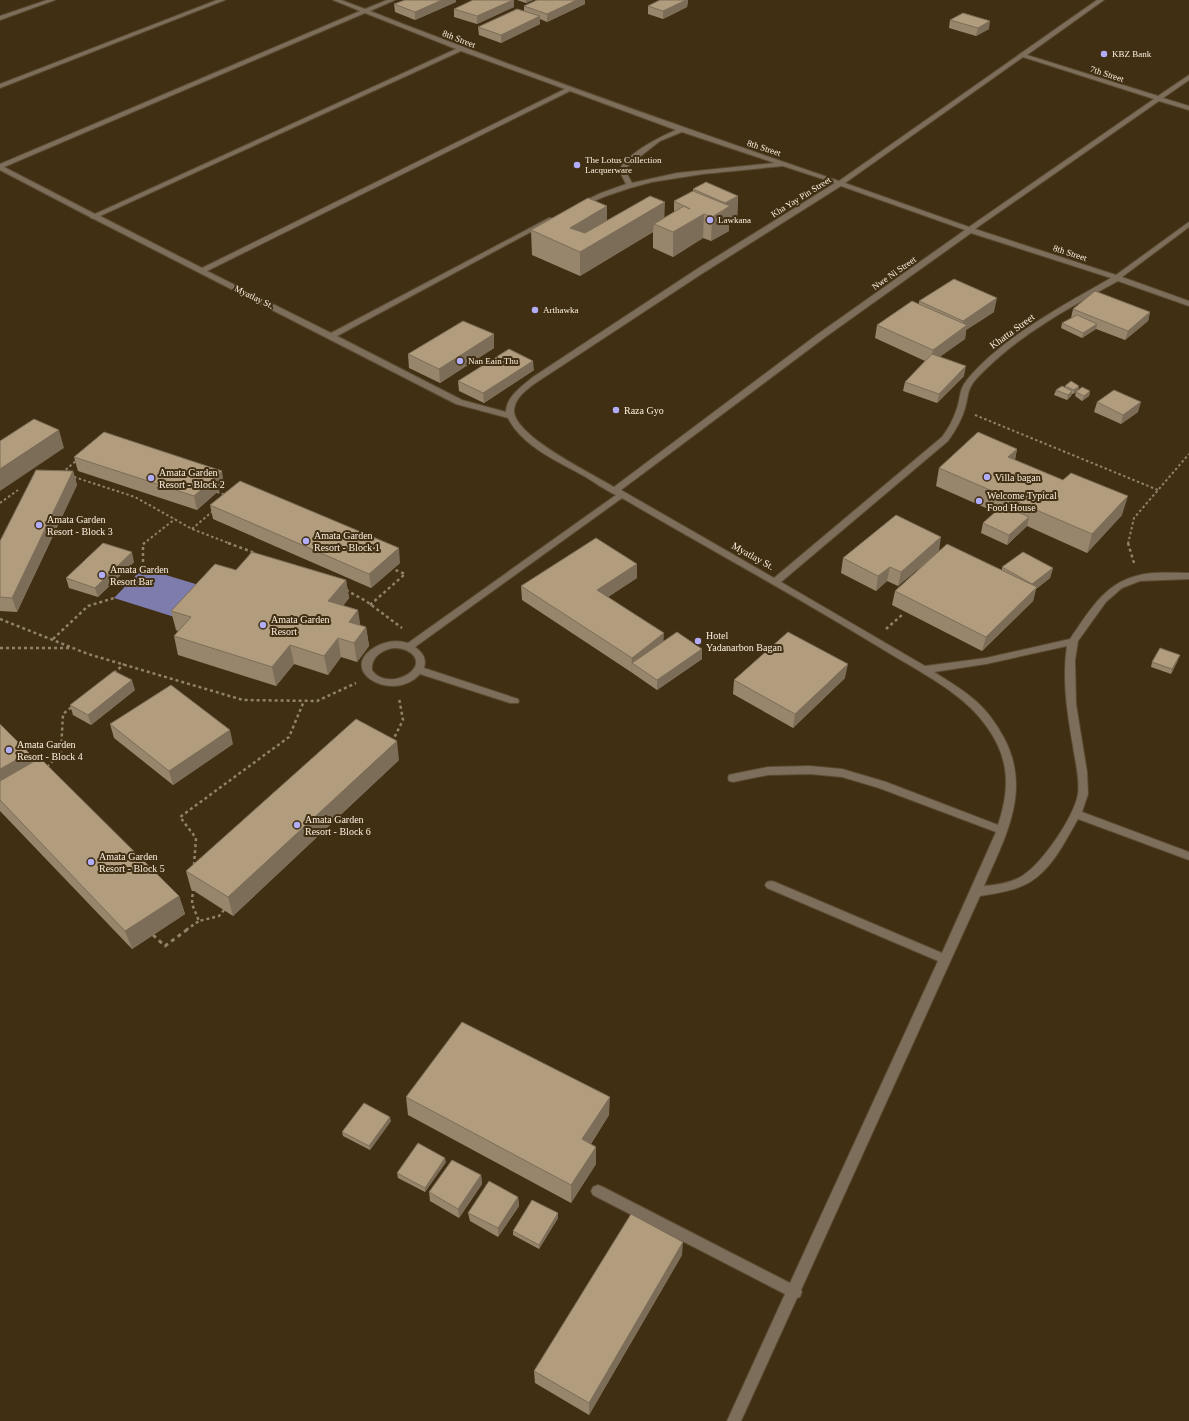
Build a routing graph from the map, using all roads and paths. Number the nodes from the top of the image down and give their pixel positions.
1 (52, 0) edge
2 (222, 0) edge
3 (336, 0) edge
4 (392, 0) edge
5 (1101, 0) edge
6 (364, 11) junction
7 (0, 18) edge
8 (461, 49) junction
9 (1021, 55) junction
10 (1189, 77) edge
11 (0, 86) edge
12 (570, 89) junction
13 (1159, 100) junction
14 (1189, 108) edge
15 (681, 130) junction
16 (785, 164) junction
17 (0, 167) edge
18 (840, 183) junction
19 (629, 184) junction
20 (574, 207) edge
21 (561, 214) edge
22 (93, 217) junction
23 (1189, 224) edge
24 (970, 230) junction
25 (201, 271) junction
26 (1117, 278) junction
27 (1189, 304) edge
28 (332, 336) junction
29 (961, 409) junction
30 (511, 416) junction
31 (1189, 454) edge
32 (82, 456) edge
33 (62, 473) junction
34 (57, 477) edge
35 (18, 490) dead end
36 (1158, 490) junction
37 (217, 492) edge
38 (618, 493) junction
39 (224, 501) edge
40 (0, 503) edge
41 (219, 505) edge
42 (175, 519) junction
43 (192, 529) junction
44 (261, 556) edge
45 (143, 568) dead end
46 (393, 569) edge
47 (1189, 576) edge
48 (1138, 578) junction
49 (775, 582) junction
50 (341, 588) edge
51 (114, 598) dead end
52 (370, 604) junction
53 (903, 614) edge
54 (0, 620) edge
55 (875, 639) junction
56 (52, 640) junction
57 (420, 640) junction
58 (1072, 641) junction
59 (409, 647) junction
60 (0, 648) edge
61 (74, 648) junction
62 (124, 664) junction
63 (419, 670) junction
64 (922, 670) junction
65 (112, 674) edge
66 (371, 676) junction
67 (397, 682) junction
68 (304, 701) junction
69 (514, 701) dead end
70 (75, 704) edge
71 (390, 746) edge
72 (46, 768) edge
73 (733, 778) dead end
74 (1076, 814) junction
75 (1001, 830) junction
76 (1189, 856) edge
77 (194, 867) edge
78 (193, 881) edge
79 (771, 885) dead end
80 (976, 892) junction
81 (224, 910) edge
82 (199, 921) junction
83 (153, 935) edge
84 (945, 959) junction
85 (598, 1191) dead end
86 (794, 1292) junction
87 (734, 1421) edge

1 - 7 street
2 - 11 street
3 - 6 street, 8th Street
4 - 6 street
5 - 9 street, Kha Yay Pin Street
6 - 8 street, 8th Street
6 - 17 street
8 - 12 street, 8th Street
8 - 22 street
9 - 13 street, 7th Street
9 - 18 street, Kha Yay Pin Street
10 - 13 street, Nwe Ni Street
12 - 15 street, 8th Street
12 - 25 street
13 - 14 street, 7th Street
13 - 24 street, Nwe Ni Street
15 - 16 street, 8th Street
15 - 19 street
16 - 18 street, 8th Street
16 - 19 street
17 - 22 street, Myatlay St.
18 - 24 street, 8th Street
18 - 30 street, Kha Yay Pin Street
19 - 20 street
21 - 28 street
22 - 25 street, Myatlay St.
23 - 26 street, Khatta Street
24 - 26 street, 8th Street
24 - 38 street, Nwe Ni Street
25 - 28 street, Myatlay St.
26 - 27 street, 8th Street
26 - 29 street, Khatta Street
28 - 30 street, Myatlay St.
29 - 36 path
29 - 49 street, Khatta Street
30 - 38 street, Myatlay St.
31 - 36 path
32 - 33 path
33 - 34 path
33 - 42 path
35 - 40 path
36 - 48 path
37 - 39 path
38 - 49 street, Myatlay St.
38 - 57 street, Nwe Ni Street
41 - 43 path
42 - 43 path
42 - 45 path
43 - 44 path
46 - 52 path
47 - 48 street
48 - 58 street
49 - 55 street, Myatlay St.
50 - 52 path
51 - 56 path
52 - 57 path
53 - 55 path
54 - 56 path
55 - 64 street, Myatlay St.
56 - 61 path
57 - 59 street, Nwe Ni Street
58 - 64 street
58 - 74 street
59 - 63 street
59 - 66 street
60 - 61 path
61 - 62 path
62 - 65 path
62 - 68 path
63 - 67 street
63 - 69 street
64 - 75 street, Myatlay St.
66 - 67 street
66 - 68 path
67 - 71 path
68 - 77 path
70 - 72 path
73 - 75 street
74 - 76 street
74 - 80 street
75 - 80 street, Myatlay St.
78 - 82 path
79 - 84 street
80 - 84 street, Myatlay St.
81 - 82 path
82 - 83 path
84 - 86 street, Myatlay St.
85 - 86 street
86 - 87 street, Myatlay St.

